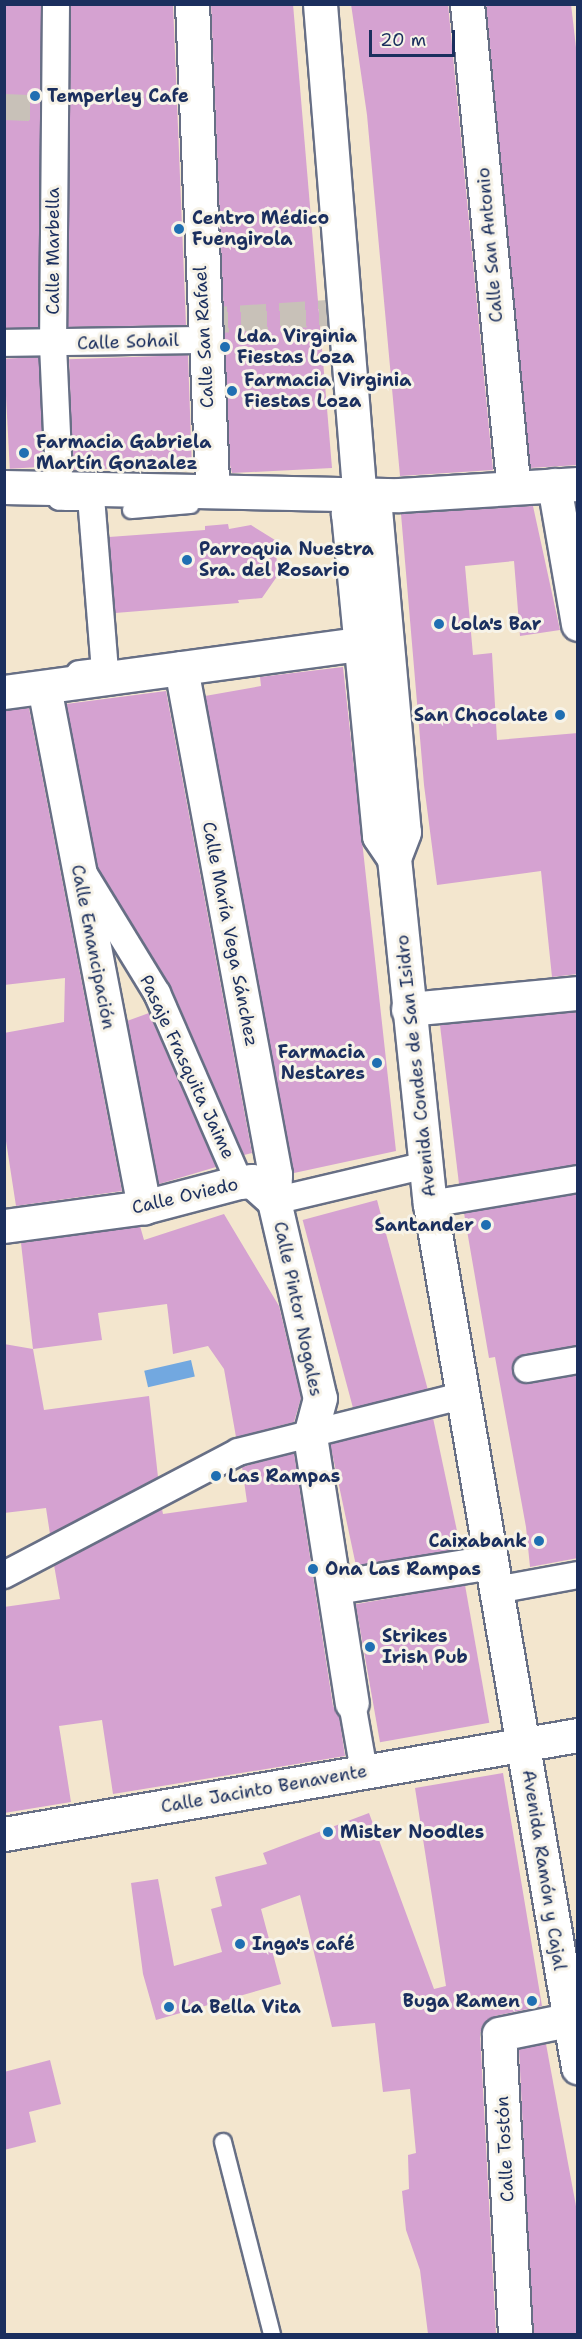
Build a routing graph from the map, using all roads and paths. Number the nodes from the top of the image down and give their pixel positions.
1 (56, 4) edge
2 (192, 4) edge
3 (320, 4) edge
4 (467, 4) edge
5 (203, 340) junction
6 (4, 343) edge
7 (53, 345) junction
8 (566, 484) edge
9 (513, 486) junction
10 (4, 487) edge
11 (226, 490) junction
12 (59, 492) junction
13 (359, 492) junction
14 (4, 499) edge
15 (131, 510) dead end
16 (577, 619) edge
17 (360, 637) junction
18 (238, 646) dead end
19 (181, 668) junction
20 (376, 672) dead end
21 (4, 684) edge
22 (44, 687) junction
23 (4, 692) edge
24 (399, 845) junction
25 (76, 861) junction
26 (578, 993) edge
27 (408, 1008) junction
28 (426, 1165) junction
29 (578, 1179) edge
30 (239, 1182) junction
31 (273, 1201) junction
32 (430, 1204) junction
33 (144, 1207) junction
34 (4, 1226) edge
35 (578, 1360) edge
36 (526, 1369) dead end
37 (460, 1389) junction
38 (310, 1436) junction
39 (4, 1575) edge
40 (578, 1575) edge
41 (494, 1576) junction
42 (335, 1587) junction
43 (352, 1703) joint
44 (578, 1735) edge
45 (524, 1743) junction
46 (364, 1771) junction
47 (4, 1834) edge
48 (570, 1976) edge
49 (568, 2020) junction
50 (578, 2067) edge
51 (223, 2142) dead end
52 (272, 2334) edge
53 (515, 2334) edge

1 - 7 street, Calle Marbella
2 - 5 street, Calle San Rafael
3 - 13 street, Avenida Condes de San Isidro
4 - 9 street, Calle San Antonio
5 - 7 street, Calle Sohail
5 - 11 street, Calle San Rafael
6 - 7 street, Calle Sohail
7 - 12 street, Calle Marbella
8 - 9 street
8 - 16 street
9 - 13 street
10 - 12 street
11 - 12 street
11 - 13 street
11 - 15 lane
12 - 14 street
12 - 21 street
13 - 17 street, Avenida Condes de San Isidro
13 - 24 street, Avenida Condes de San Isidro
17 - 18 lane
17 - 19 street
17 - 24 street, Avenida Condes de San Isidro
19 - 22 street
19 - 31 street, Calle María Vega Sánchez
20 - 24 lane
22 - 23 street
22 - 25 street, Calle Emancipación
24 - 27 street, Avenida Condes de San Isidro
25 - 30 street, Pasaje Frasquita Jaime
25 - 33 street, Calle Emancipación
26 - 27 street
27 - 28 street, Avenida Condes de San Isidro
28 - 31 street
28 - 32 street, Avenida Condes de San Isidro
29 - 32 street
30 - 31 street, Calle Oviedo
30 - 33 street, Calle Oviedo
31 - 38 street, Calle Pintor Nogales
32 - 37 street, Avenida Condes de San Isidro
33 - 34 street, Calle Oviedo
35 - 36 street
37 - 38 street
37 - 41 street, Avenida Condes de San Isidro
38 - 39 street
38 - 42 street, Calle Pintor Nogales
40 - 41 street
41 - 42 street
41 - 45 street, Avenida Ramón y Cajal
42 - 43 street, Calle Pintor Nogales
43 - 46 street, Calle Pintor Nogales
44 - 45 street, Calle Jacinto Benavente
45 - 46 street, Calle Jacinto Benavente
45 - 48 street, Avenida Ramón y Cajal
46 - 47 street, Calle Jacinto Benavente
48 - 49 street, Avenida Ramón y Cajal
49 - 50 street, Avenida Ramón y Cajal
49 - 53 street, Calle Tostón
51 - 52 lane

